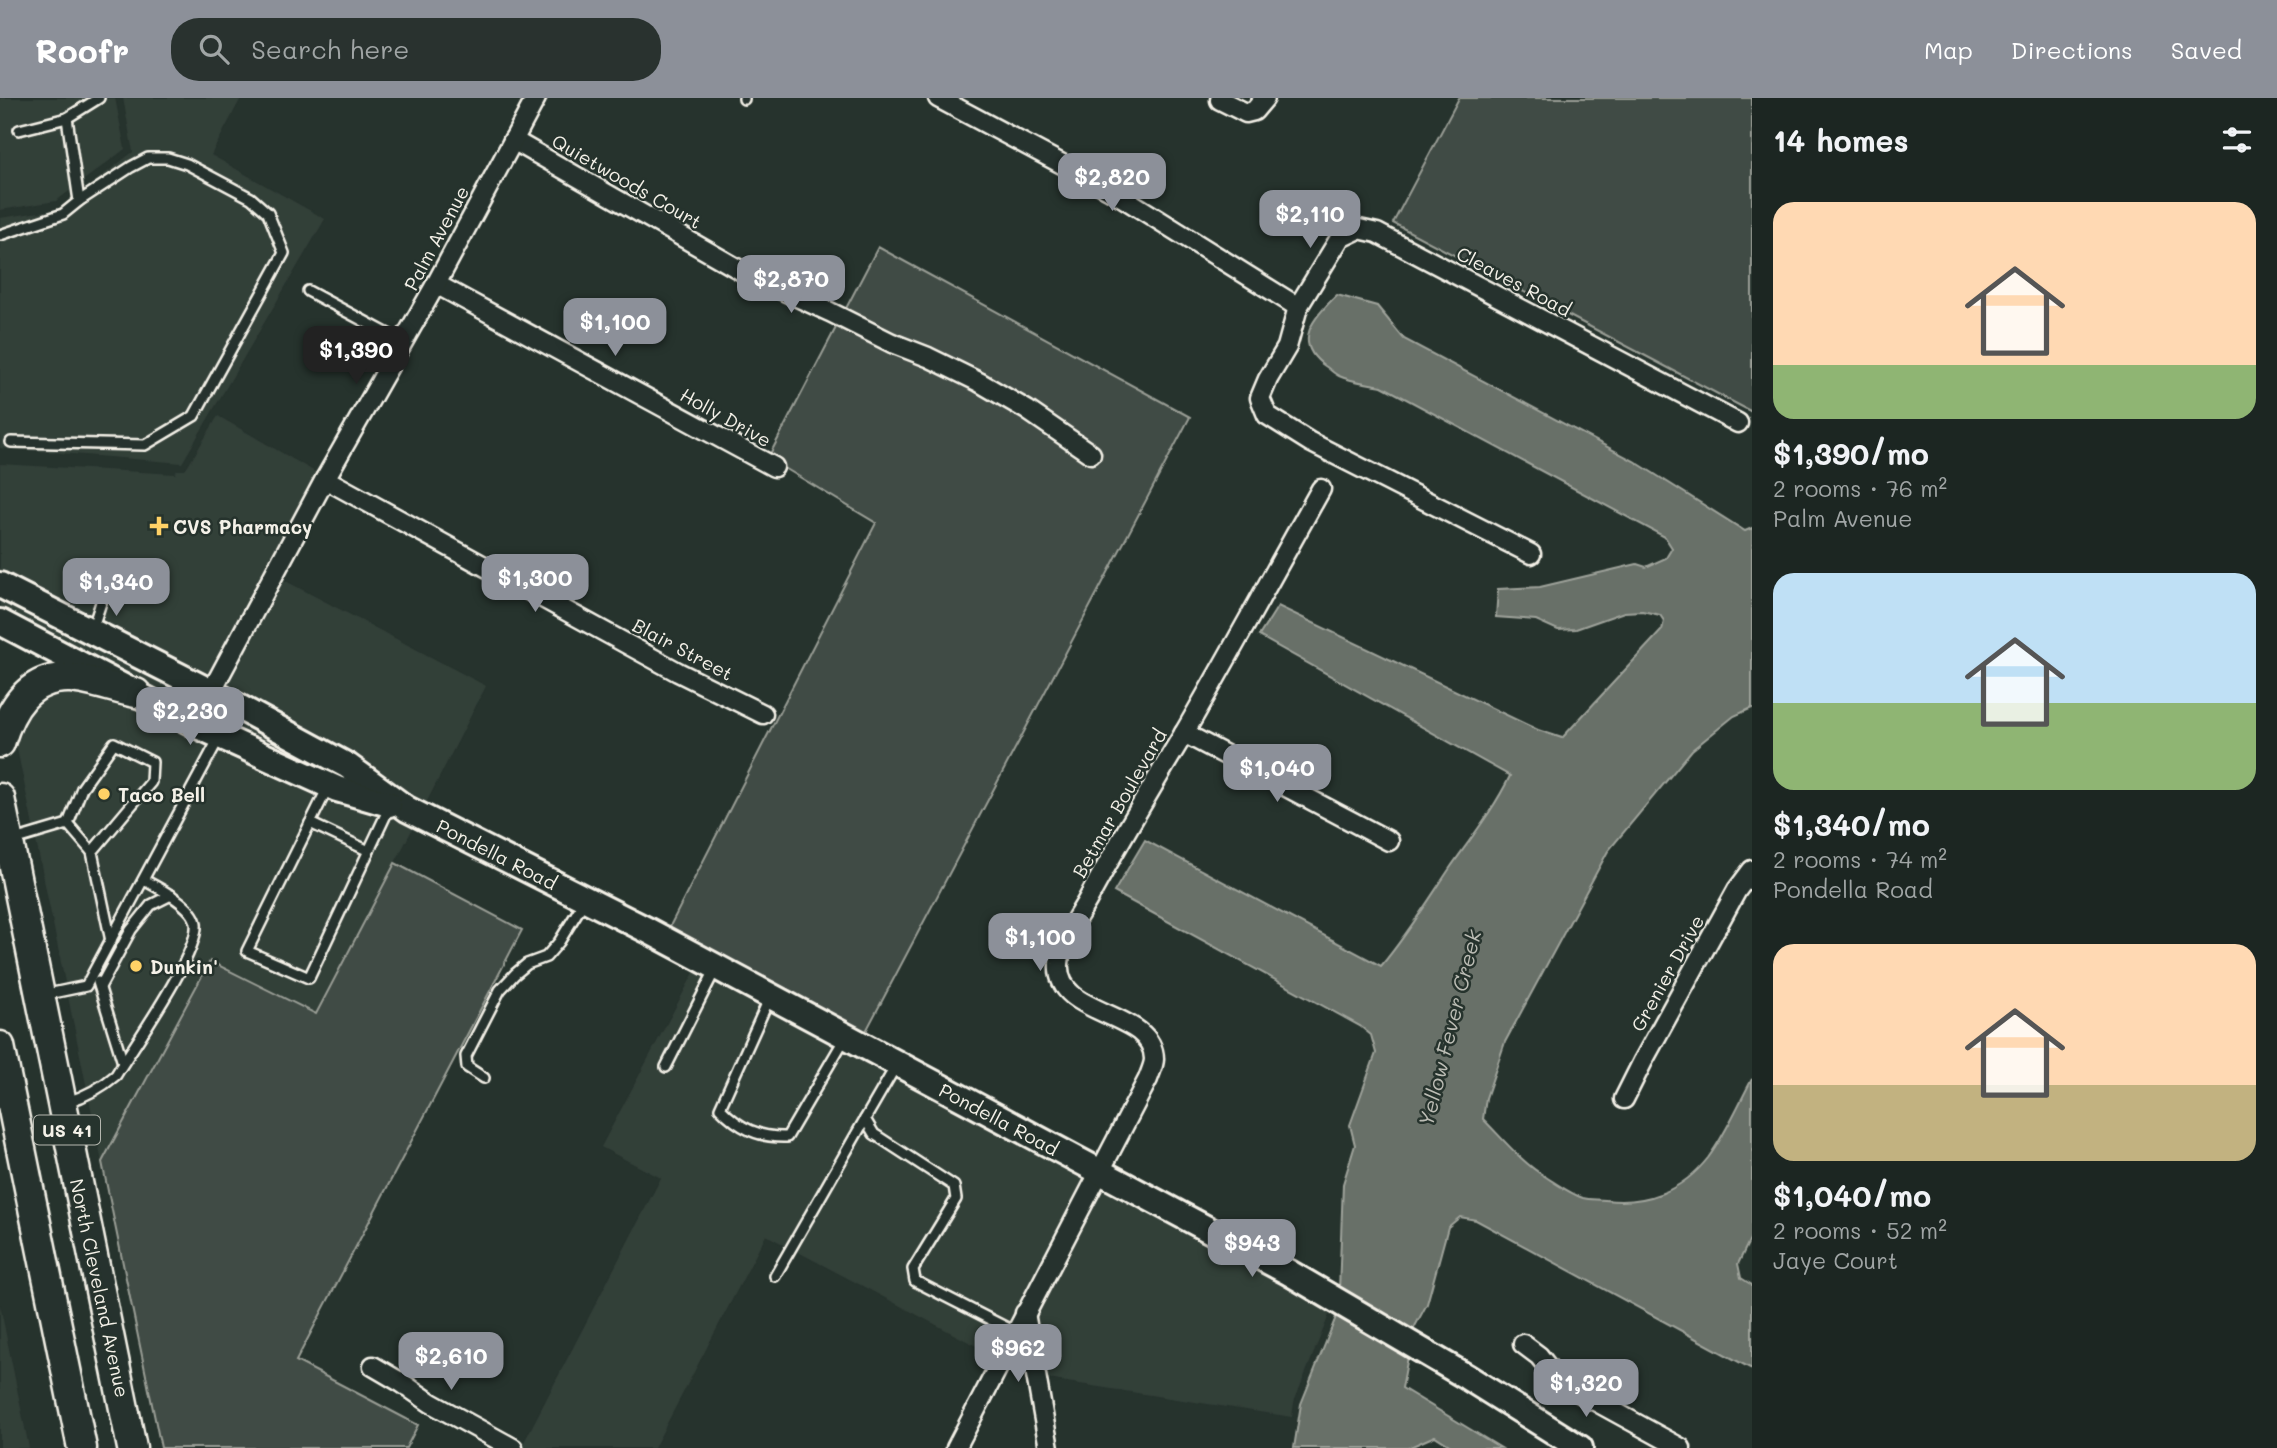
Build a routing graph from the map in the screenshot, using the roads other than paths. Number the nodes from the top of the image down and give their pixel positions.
1 (99, 98) edge
2 (536, 98) edge
3 (938, 98) edge
4 (1265, 98) edge
5 (1219, 99) edge
6 (67, 118) junction
7 (19, 130) dead end
8 (513, 140) junction
9 (79, 201) junction
10 (0, 235) edge
11 (436, 284) junction
12 (308, 291) dead end
13 (1298, 307) junction
14 (403, 342) junction
15 (1738, 423) dead end
16 (11, 442) dead end
17 (1091, 454) dead end
18 (774, 467) dead end
19 (325, 479) junction
20 (1321, 489) dead end
21 (1531, 554) dead end
22 (108, 581) dead end
23 (0, 584) edge
24 (0, 622) edge
25 (92, 632) junction
26 (211, 692) junction
27 (136, 694) junction
28 (763, 715) dead end
29 (1184, 733) junction
30 (220, 736) junction
31 (0, 743) edge
32 (329, 785) junction
33 (0, 799) edge
34 (399, 806) junction
35 (310, 823) junction
36 (68, 824) junction
37 (1389, 841) dead end
38 (9, 842) junction
39 (369, 851) junction
40 (92, 852) junction
41 (1752, 870) edge
42 (144, 880) junction
43 (171, 895) junction
44 (586, 898) junction
45 (110, 941) junction
46 (716, 967) junction
47 (94, 970) junction
48 (100, 987) junction
49 (40, 996) junction
50 (770, 996) junction
51 (846, 1036) junction
52 (0, 1046) edge
53 (123, 1063) junction
54 (897, 1064) junction
55 (666, 1067) dead end
56 (484, 1078) dead end
57 (1624, 1099) dead end
58 (62, 1104) junction
59 (865, 1119) junction
60 (1099, 1172) junction
61 (775, 1276) dead end
62 (1025, 1313) junction
63 (1016, 1332) junction
64 (1523, 1344) dead end
65 (373, 1367) dead end
66 (82, 1448) edge
67 (132, 1448) edge
68 (513, 1448) edge
69 (956, 1448) edge
70 (1049, 1448) edge
71 (1580, 1448) edge
72 (1681, 1448) edge

1 - 6 lane
2 - 8 street, Palm Avenue
3 - 13 street
4 - 5 street
6 - 7 lane
6 - 9 lane
8 - 11 street, Palm Avenue
8 - 17 street, Quietwoods Court
9 - 10 lane
9 - 16 lane
11 - 14 street, Palm Avenue
11 - 18 street, Holly Drive
12 - 14 lane
13 - 15 street, Cleaves Road
13 - 21 street, Cleaves Road
14 - 19 street, Palm Avenue
19 - 26 street, Palm Avenue
19 - 28 street, Blair Street
20 - 29 street, Betmar Boulevard
22 - 25 lane
23 - 25 main road, Pondella Road
24 - 27 main road, Pondella Road
25 - 26 main road, Pondella Road
26 - 34 main road, Pondella Road
27 - 30 main road, Pondella Road
27 - 31 main road
29 - 37 street
29 - 60 street, Betmar Boulevard
30 - 32 main road, Pondella Road
30 - 42 lane
32 - 34 main road, Pondella Road
32 - 35 lane
33 - 38 main road, North Cleveland Avenue / US 41
34 - 39 lane
34 - 44 main road, Pondella Road
35 - 39 lane
35 - 39 lane
36 - 38 lane
36 - 40 lane
36 - 40 lane
38 - 49 main road, North Cleveland Avenue / US 41
40 - 45 lane
41 - 57 street, Grenier Drive
42 - 43 lane
42 - 45 lane
43 - 48 lane
43 - 53 lane
44 - 46 main road, Pondella Road
44 - 56 lane
45 - 47 lane
46 - 50 main road, Pondella Road
46 - 55 lane
47 - 48 lane
47 - 49 lane
48 - 53 lane
49 - 58 main road, North Cleveland Avenue / US 41
50 - 51 main road, Pondella Road
50 - 51 lane
51 - 54 main road, Pondella Road
52 - 66 main road, US 41
53 - 58 lane
54 - 59 lane
54 - 60 main road, Pondella Road
58 - 67 main road, North Cleveland Avenue / US 41
59 - 61 lane
59 - 63 lane
60 - 62 street, Betmar Boulevard
60 - 71 main road, Pondella Road
62 - 63 street, Betmar Boulevard
62 - 70 street
63 - 69 street, Betmar Boulevard
64 - 72 street
65 - 68 street

